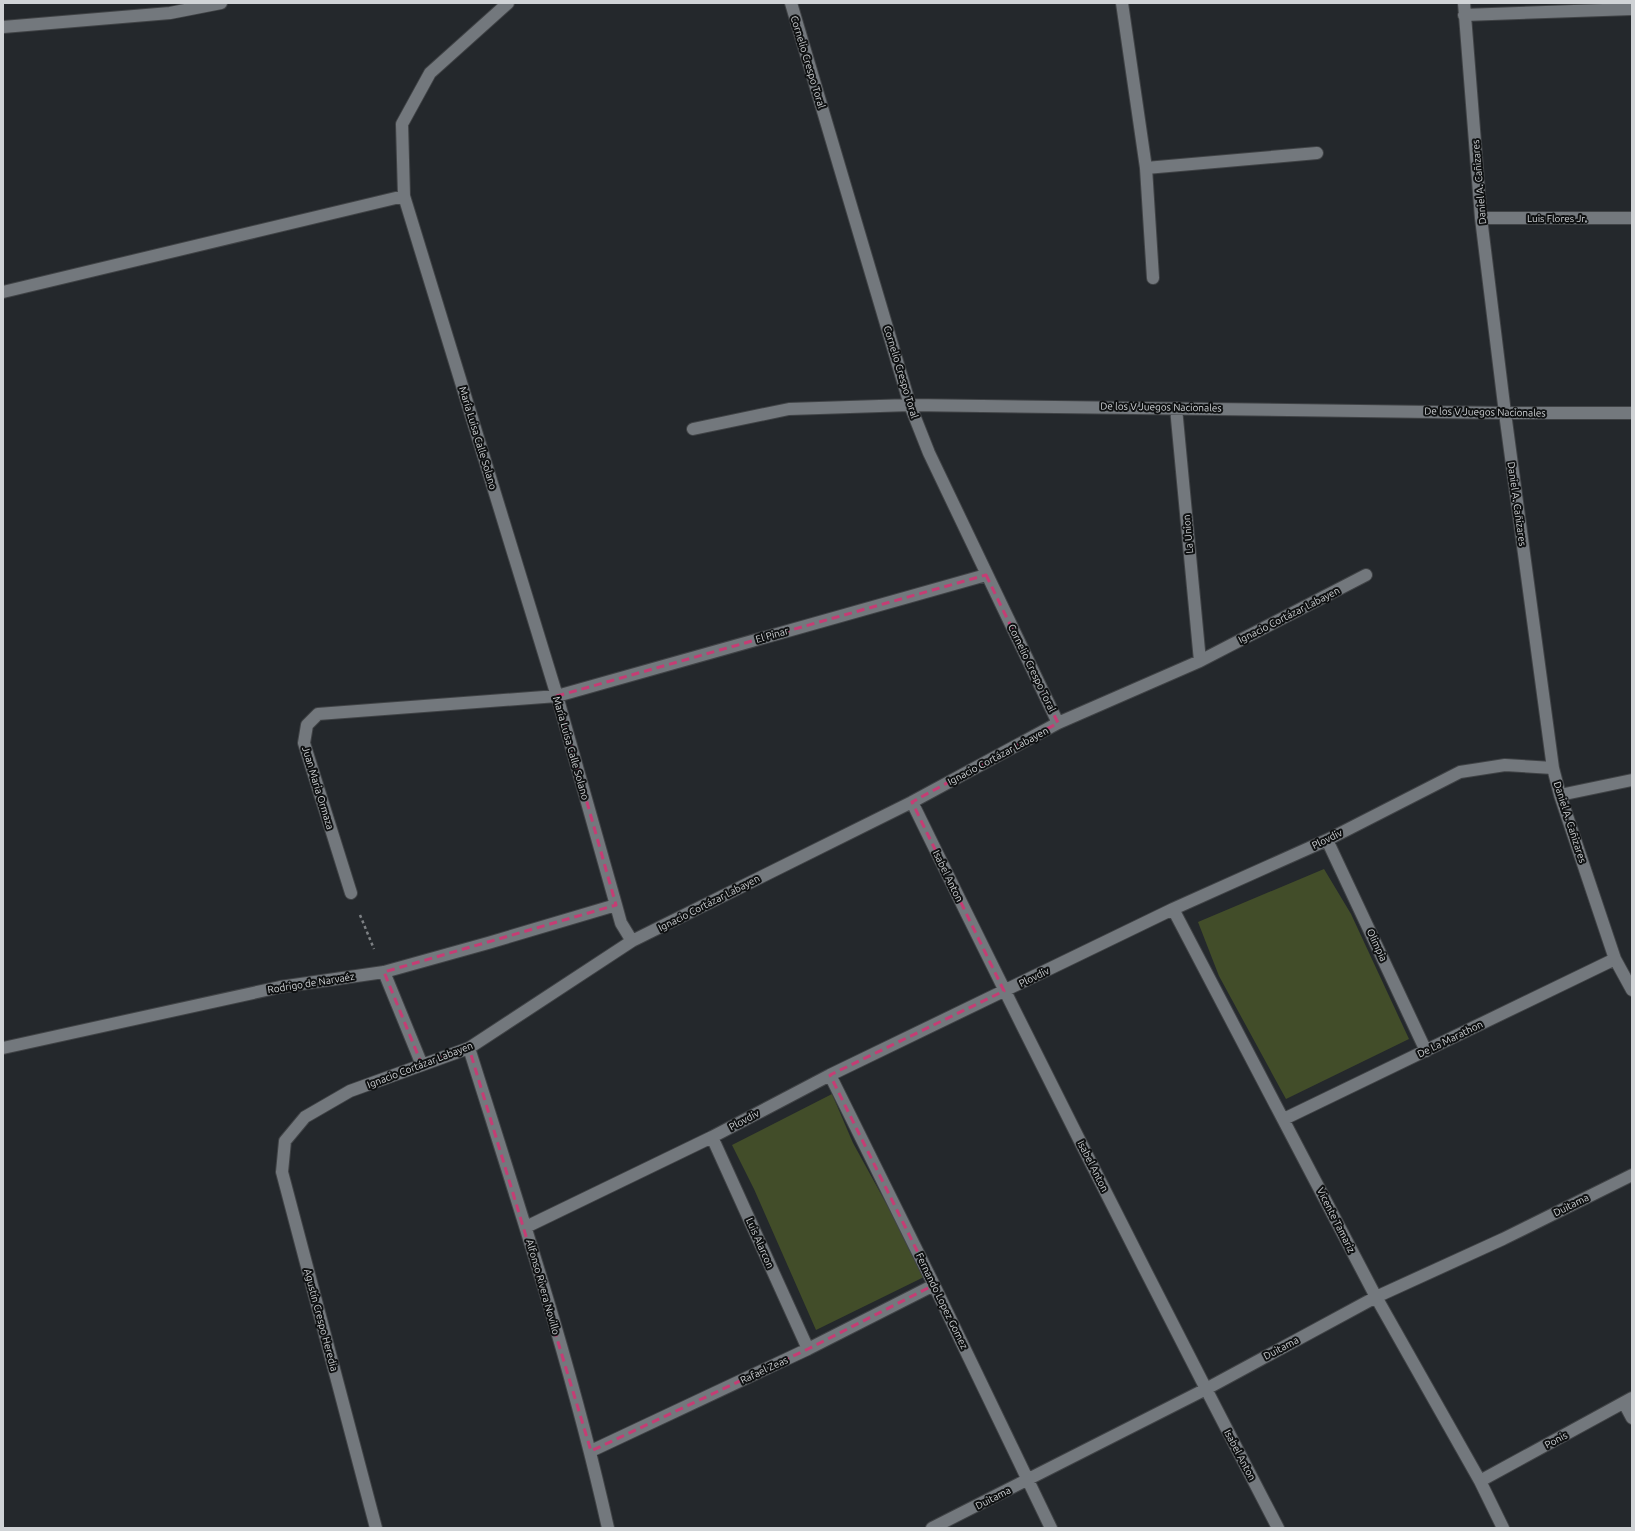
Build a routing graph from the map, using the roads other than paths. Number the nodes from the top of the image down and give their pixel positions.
1 (221, 3) edge
2 (508, 3) edge
3 (791, 3) edge
4 (1122, 3) edge
5 (1464, 9) edge
6 (1632, 9) edge
7 (3, 27) edge
8 (1317, 153) dead end
9 (1146, 168) junction
10 (404, 196) junction
11 (1481, 218) junction
12 (1632, 218) edge
13 (1153, 278) dead end
14 (3, 292) edge
15 (910, 405) junction
16 (1176, 408) junction
17 (1505, 413) junction
18 (1632, 413) edge
19 (693, 429) dead end
20 (986, 575) junction
21 (1366, 575) dead end
22 (1200, 661) junction
23 (557, 696) junction
24 (1058, 723) junction
25 (1553, 768) junction
26 (1632, 780) edge
27 (1560, 795) junction
28 (912, 802) junction
29 (1327, 840) junction
30 (351, 893) road end
31 (616, 905) junction
32 (1173, 909) junction
33 (632, 941) junction
34 (1616, 959) junction
35 (384, 972) junction
36 (1632, 990) edge
37 (1004, 991) junction
38 (3, 1048) edge
39 (469, 1048) junction
40 (1426, 1051) junction
41 (422, 1065) junction
42 (830, 1075) junction
43 (305, 1117) joint
44 (1284, 1119) junction
45 (712, 1137) junction
46 (1632, 1175) edge
47 (526, 1227) junction
48 (934, 1285) junction
49 (1376, 1297) junction
50 (808, 1349) junction
51 (1206, 1388) junction
52 (1628, 1401) edge
53 (1632, 1418) edge
54 (591, 1452) junction
55 (1029, 1480) junction
56 (1480, 1481) junction
57 (376, 1528) edge
58 (608, 1528) edge
59 (932, 1528) edge
60 (1051, 1528) edge
61 (1278, 1528) edge
62 (1503, 1528) edge

1 - 7 street
2 - 10 street, María Luisa Calle Solano
3 - 15 street, Cornelio Crespo Toral
4 - 9 street
5 - 6 street
5 - 11 street, Daniel A. Cañizares
8 - 9 street
9 - 13 street
10 - 14 street
10 - 23 street, María Luisa Calle Solano
11 - 12 street, Luis Flores Jr.
11 - 17 street, Daniel A. Cañizares
15 - 16 street, De los V Juegos Nacionales
15 - 19 street, De los V Juegos Nacionales
15 - 20 street, Cornelio Crespo Toral
16 - 17 street, De los V Juegos Nacionales
16 - 22 street, La Union
17 - 18 street, De los V Juegos Nacionales
17 - 25 street, Daniel A. Cañizares
20 - 23 street, El Pinar
20 - 24 street, Cornelio Crespo Toral
21 - 22 street, Ignacio Cortázar Labayen
22 - 24 street, Ignacio Cortázar Labayen
23 - 30 street, Juan Maria Ormaza
23 - 31 street, María Luisa Calle Solano
24 - 28 street, Ignacio Cortázar Labayen
25 - 27 street, Daniel A. Cañizares
25 - 29 street, Plovdiv
26 - 27 street
27 - 34 street, Daniel A. Cañizares
28 - 33 street, Ignacio Cortázar Labayen
28 - 37 street, Isabel Anton
29 - 32 street, Plovdiv
29 - 40 street, Olimpia
31 - 33 street
31 - 35 street, Rodrigo de Narvaéz
32 - 37 street, Plovdiv
32 - 44 street, Vicente Tamariz
33 - 39 street, Ignacio Cortázar Labayen
34 - 36 street, Daniel A. Cañizares
34 - 40 street, De La Marathon
35 - 38 street, Rodrigo de Narvaéz
35 - 41 street
37 - 42 street, Plovdiv
37 - 51 street, Isabel Anton
39 - 41 street, Ignacio Cortázar Labayen
39 - 47 street, Alfonso Rivera Novillo
40 - 44 street, De La Marathon
41 - 43 street, Ignacio Cortázar Labayen
42 - 45 street, Plovdiv
42 - 48 street, Fernando Lopez Gomez
43 - 57 street, Agustín Crespo Heredia
44 - 49 street, Vicente Tamariz
45 - 47 street, Plovdiv
45 - 50 street, Luis Alarcon
46 - 49 street, Duitama
47 - 54 street, Alfonso Rivera Novillo
48 - 50 street, Rafael Zeas
48 - 55 street, Fernando Lopez Gomez
49 - 51 street, Duitama
49 - 56 street, Vicente Tamariz
50 - 54 street, Rafael Zeas
51 - 55 street, Duitama
51 - 61 street, Isabel Anton
52 - 53 street
52 - 56 street, Ponis
54 - 58 street, Alfonso Rivera Novillo
55 - 59 street, Duitama
55 - 60 street, Fernando Lopez Gomez
56 - 62 street, Vicente Tamariz

